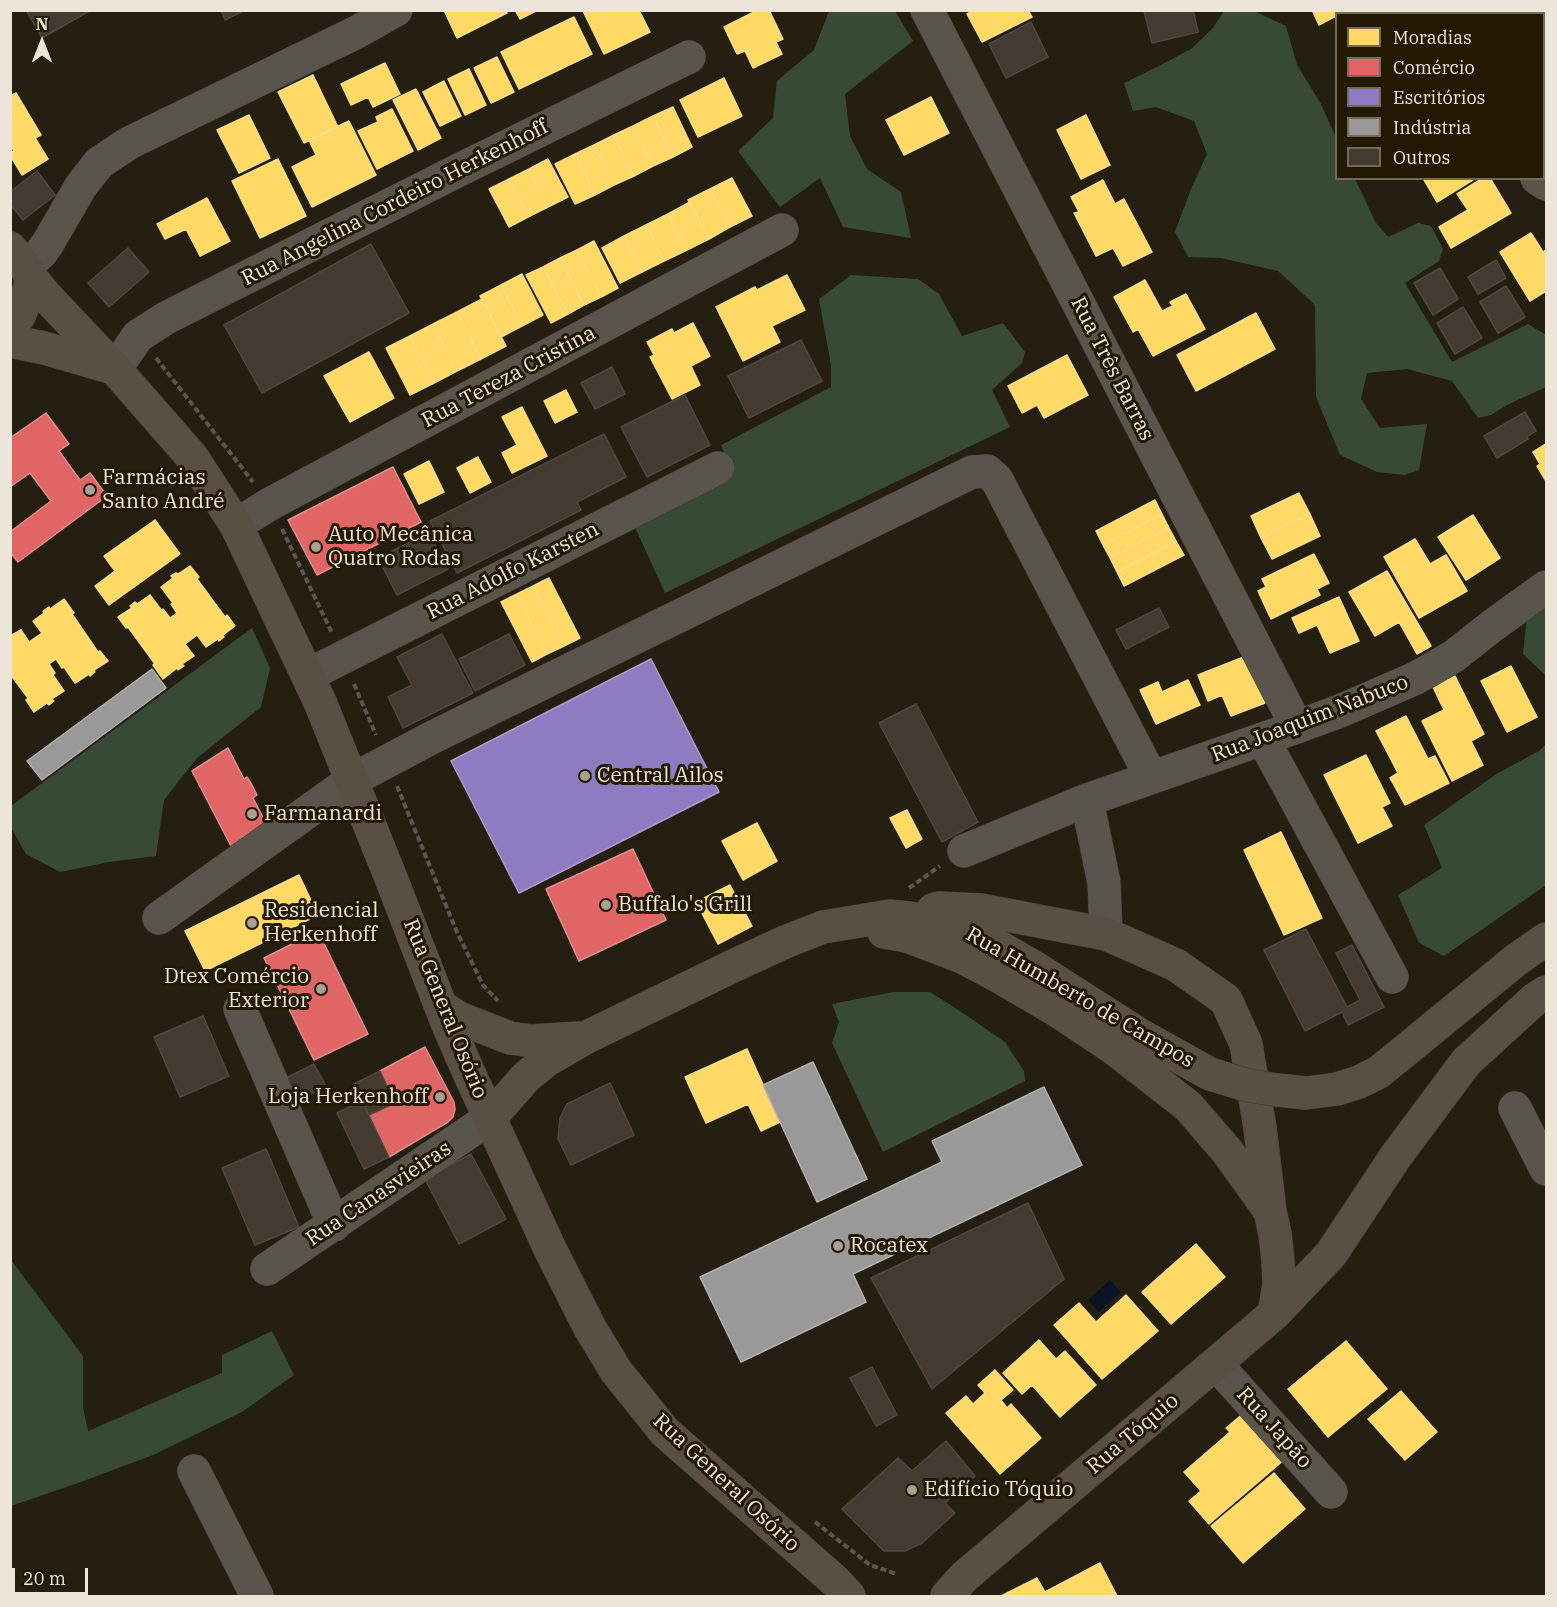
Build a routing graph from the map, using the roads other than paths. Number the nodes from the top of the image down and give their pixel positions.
1 (396, 10) edge
2 (927, 10) edge
3 (689, 57) dead end
4 (782, 230) dead end
5 (22, 264) edge
6 (10, 327) edge
7 (10, 341) edge
8 (116, 369) junction
9 (718, 468) dead end
10 (236, 525) junction
11 (1546, 587) edge
12 (308, 675) junction
13 (1297, 727) junction
14 (1263, 739) junction
15 (1151, 777) junction
16 (352, 780) junction
17 (1087, 800) junction
18 (964, 851) dead end
19 (159, 918) dead end
20 (912, 918) junction
21 (823, 927) junction
22 (1106, 934) junction
23 (1546, 939) edge
24 (1392, 977) dead end
25 (1546, 992) edge
26 (442, 1007) junction
27 (240, 1009) dead end
28 (587, 1037) junction
29 (1515, 1108) dead end
30 (490, 1118) junction
31 (1546, 1169) edge
32 (1270, 1211) junction
33 (334, 1225) junction
34 (267, 1269) dead end
35 (1274, 1314) junction
36 (1216, 1364) junction
37 (194, 1471) dead end
38 (1331, 1492) dead end
39 (956, 1587) edge
40 (842, 1589) edge
41 (257, 1596) edge
42 (864, 1596) edge
43 (920, 1596) edge

1 - 5 street
2 - 13 street, Rua Três Barras
3 - 8 street, Rua Angelina Cordeiro Herkenhoff
4 - 10 street, Rua Tereza Cristina
5 - 6 main road
5 - 8 main road, Rua General Osório
7 - 8 main road
8 - 10 main road, Rua General Osório
9 - 12 street, Rua Adolfo Karsten
10 - 12 main road, Rua General Osório
11 - 13 street, Rua Joaquim Nabuco
12 - 16 main road, Rua General Osório
13 - 14 street, Rua Joaquim Nabuco
14 - 15 street, Rua Joaquim Nabuco
14 - 24 street
15 - 16 street
15 - 17 street, Rua Joaquim Nabuco
16 - 19 street
16 - 26 main road, Rua General Osório
17 - 18 street, Rua Joaquim Nabuco
17 - 22 street
20 - 21 main road, Rua Humberto de Campos
20 - 22 main road
20 - 23 main road, Rua Humberto de Campos, bridge
21 - 28 main road, Rua Humberto de Campos
21 - 32 main road
22 - 32 main road
25 - 35 main road
26 - 28 main road, Rua Humberto de Campos
26 - 30 main road, Rua General Osório
27 - 33 street
28 - 30 main road, Rua Humberto de Campos
29 - 31 street
30 - 33 street, Rua Canasvieiras
30 - 40 main road, Rua General Osório
32 - 35 main road
33 - 34 street, Rua Canasvieiras
35 - 36 main road, Rua Tóquio
36 - 38 street, Rua Japão
36 - 39 main road, Rua Tóquio
37 - 41 street
39 - 43 main road, Rua Tóquio
40 - 42 main road

